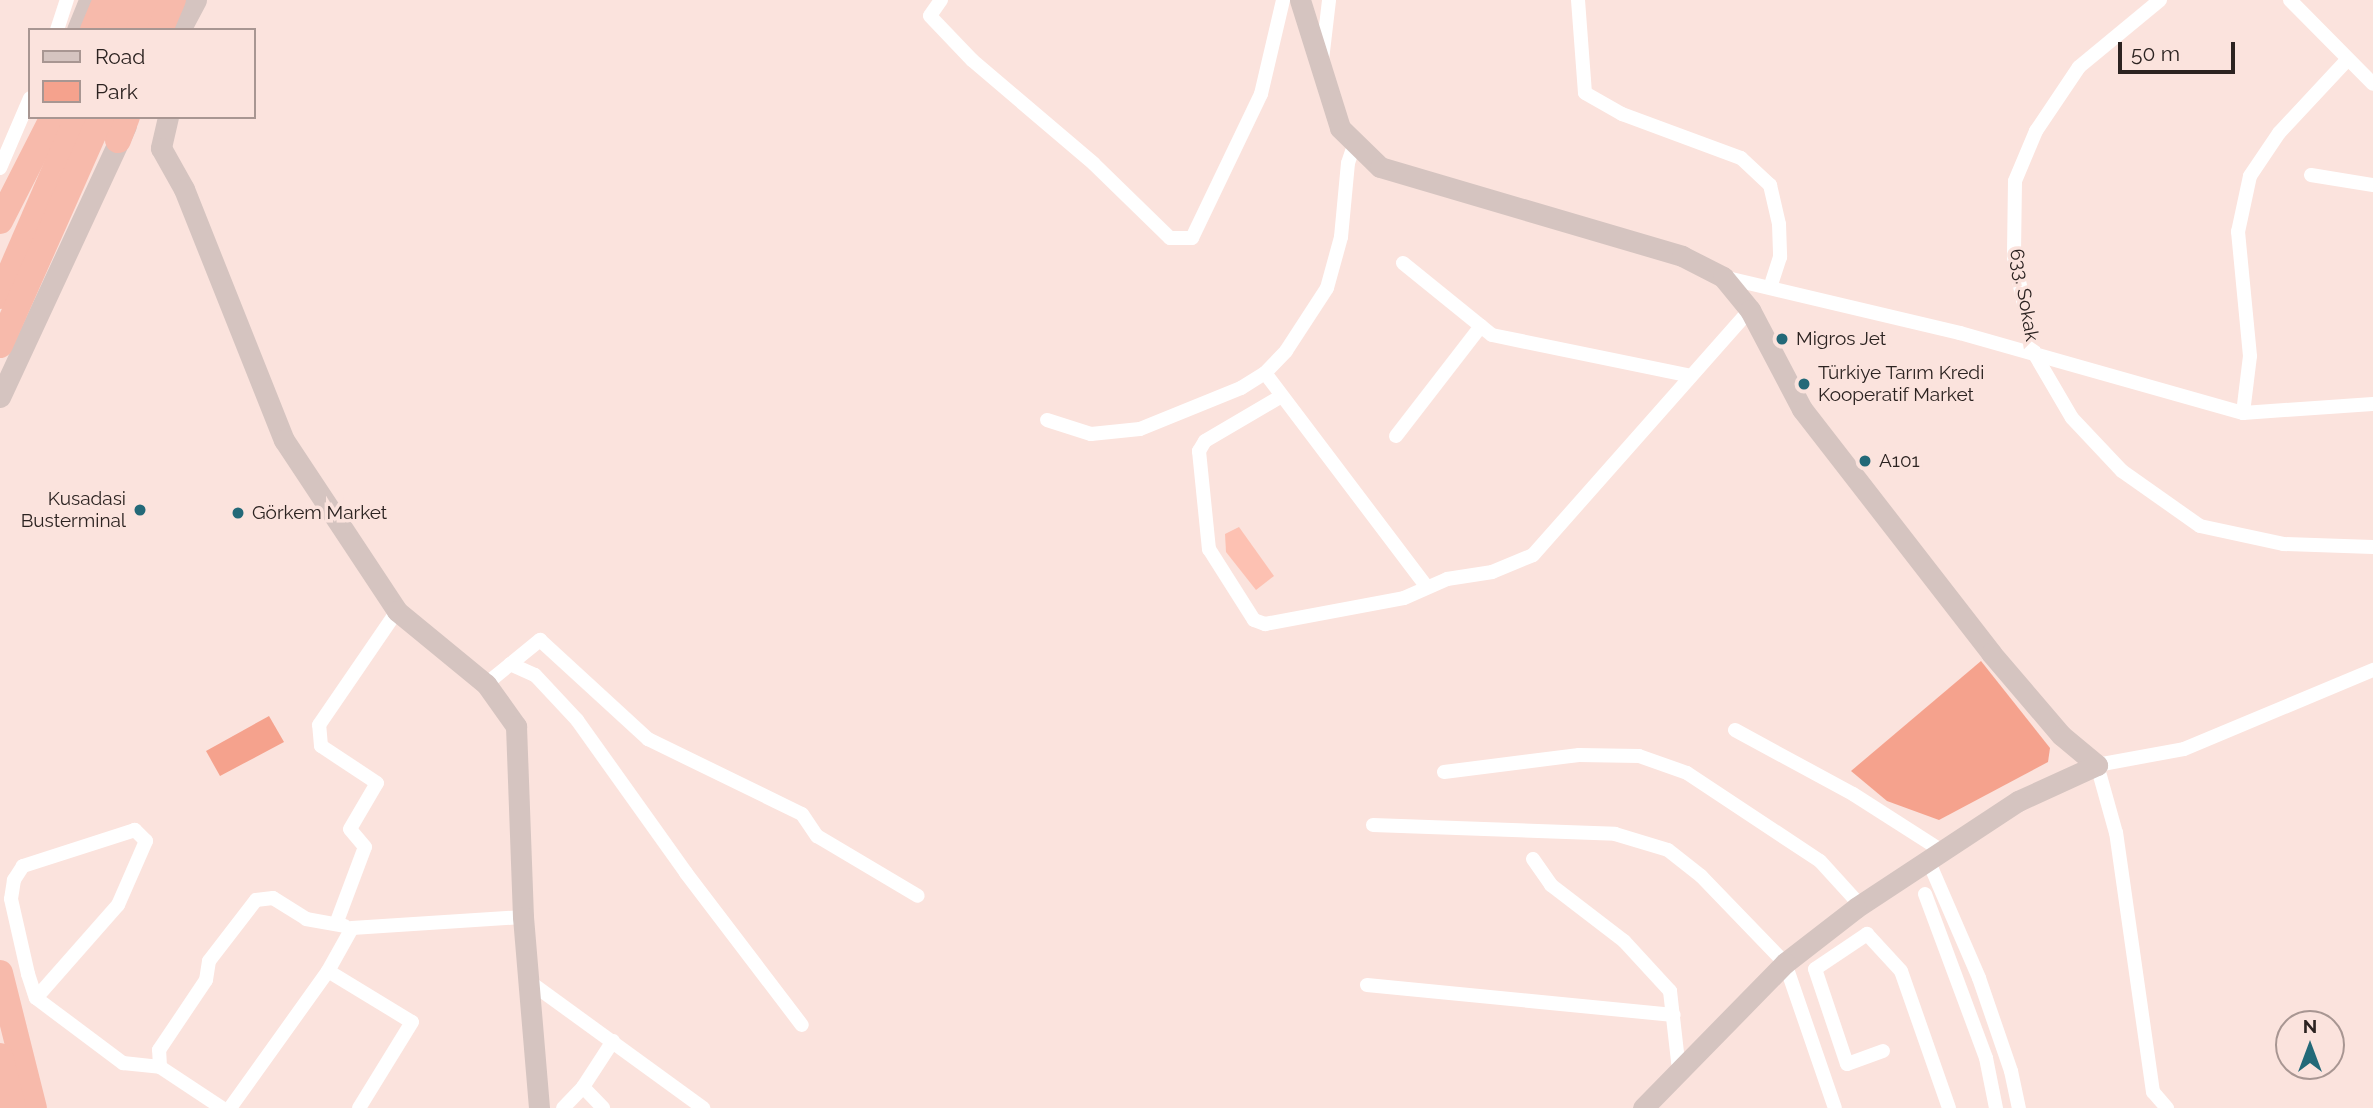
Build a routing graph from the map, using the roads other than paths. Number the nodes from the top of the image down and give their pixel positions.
1 (68, 0) edge
2 (89, 0) edge
3 (106, 0) edge
4 (128, 0) edge
5 (152, 0) edge
6 (941, 0) edge
7 (1283, 0) edge
8 (1300, 0) edge
9 (1329, 0) edge
10 (1578, 0) edge
11 (2160, 0) edge
12 (2290, 0) edge
13 (187, 2) edge
14 (58, 28) edge
15 (78, 28) edge
16 (94, 28) edge
17 (117, 28) edge
18 (140, 28) edge
19 (162, 28) edge
20 (180, 28) edge
21 (190, 28) edge
22 (2347, 60) junction
23 (1321, 68) junction
24 (2373, 84) edge
25 (28, 103) edge
26 (41, 119) edge
27 (52, 119) edge
28 (77, 119) edge
29 (101, 119) edge
30 (168, 119) edge
31 (125, 125) edge
32 (1355, 143) junction
33 (0, 168) edge
34 (2311, 175) dead end
35 (2373, 185) edge
36 (0, 222) edge
37 (1403, 262) dead end
38 (1723, 277) junction
39 (1771, 285) junction
40 (10, 289) edge
41 (1750, 310) junction
42 (1481, 326) junction
43 (0, 345) edge
44 (2034, 353) junction
45 (1265, 373) junction
46 (1691, 376) junction
47 (0, 397) edge
48 (1280, 397) junction
49 (2373, 404) edge
50 (2243, 413) junction
51 (1047, 420) dead end
52 (1396, 436) dead end
53 (2373, 547) edge
54 (1427, 587) junction
55 (397, 611) junction
56 (510, 664) junction
57 (2373, 670) edge
58 (486, 684) junction
59 (1735, 730) dead end
60 (2097, 765) junction
61 (1444, 772) dead end
62 (1373, 825) dead end
63 (1935, 855) junction
64 (1533, 859) dead end
65 (1925, 894) dead end
66 (918, 896) dead end
67 (1860, 905) junction
68 (523, 917) junction
69 (337, 924) junction
70 (352, 928) junction
71 (1785, 962) junction
72 (328, 971) junction
73 (0, 973) edge
74 (527, 980) junction
75 (1367, 985) dead end
76 (36, 998) junction
77 (1674, 1015) junction
78 (802, 1025) dead end
79 (613, 1041) junction
80 (1884, 1051) dead end
81 (0, 1056) edge
82 (160, 1067) junction
83 (1679, 1070) junction
84 (583, 1087) junction
85 (13, 1108) edge
86 (34, 1108) edge
87 (222, 1108) edge
88 (230, 1108) edge
89 (359, 1108) edge
90 (539, 1108) edge
91 (563, 1108) edge
92 (603, 1108) edge
93 (703, 1108) edge
94 (1643, 1108) edge
95 (1835, 1108) edge
96 (1949, 1108) edge
97 (1996, 1108) edge
98 (2019, 1108) edge
99 (2167, 1108) edge

1 - 14 street
2 - 15 street
3 - 16 highway
4 - 17 highway
5 - 18 highway
6 - 7 street
8 - 23 street
9 - 23 street
10 - 39 street
11 - 44 street, 633. Sokak
12 - 22 street
13 - 19 highway
13 - 20 street
13 - 21 street
22 - 24 street
22 - 50 street
23 - 32 street
25 - 33 street
26 - 36 street
27 - 36 highway
28 - 40 highway
29 - 40 highway
30 - 55 street
31 - 47 street
32 - 38 street
32 - 45 street
34 - 35 street
37 - 42 street
38 - 39 street
38 - 41 street
39 - 44 street
40 - 43 highway
41 - 46 street
41 - 60 street
42 - 46 street
42 - 52 street
44 - 50 street
44 - 53 street, 633. Sokak
45 - 48 street
45 - 51 street
46 - 54 street
48 - 54 street
48 - 54 street
49 - 50 street
55 - 58 street
55 - 69 street
56 - 58 street
56 - 66 street
56 - 78 street
57 - 60 street
58 - 68 street
59 - 63 street
60 - 63 street
60 - 99 street
61 - 67 street
62 - 71 street
63 - 67 street
63 - 98 street
64 - 77 street
65 - 97 street
67 - 71 street
68 - 70 street
68 - 74 street
69 - 70 street
69 - 82 street
70 - 72 street
71 - 83 street
71 - 95 street
72 - 88 street
72 - 89 street
73 - 86 highway
74 - 79 street
74 - 90 street
75 - 77 street
76 - 76 street
76 - 82 street
77 - 83 street
79 - 84 street
79 - 93 street
80 - 96 street
81 - 85 highway
82 - 87 street
83 - 94 street
84 - 91 street
84 - 92 street

